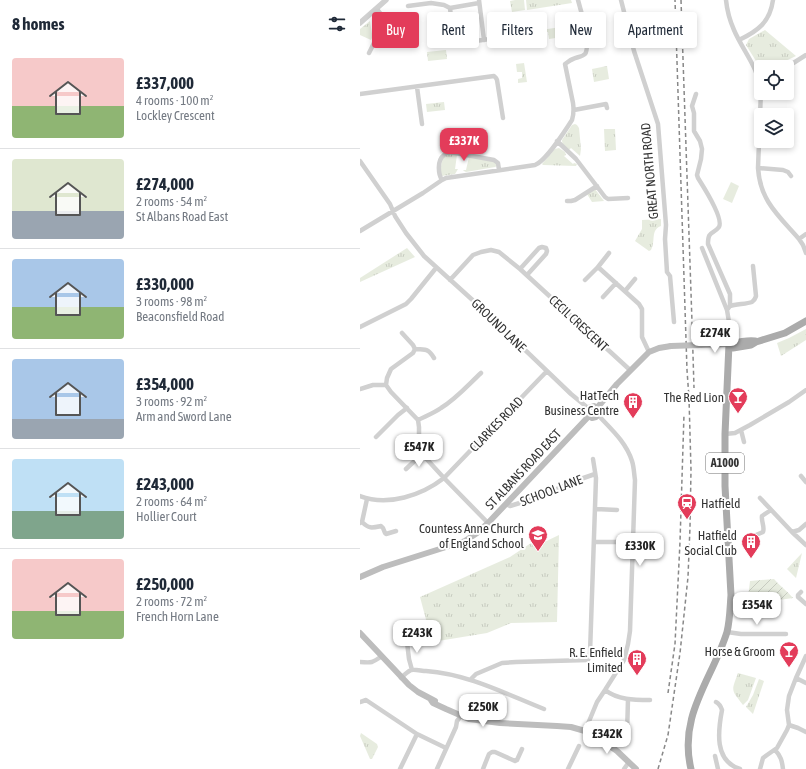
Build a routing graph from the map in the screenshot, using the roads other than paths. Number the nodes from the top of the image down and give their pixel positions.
1 (386, 0) edge
2 (578, 0) edge
3 (621, 0) edge
4 (726, 0) edge
5 (773, 0) edge
6 (444, 2) edge
7 (479, 2) edge
8 (408, 6) dead end
9 (377, 8) junction
10 (450, 8) junction
11 (450, 12) edge
12 (360, 23) edge
13 (484, 40) junction
14 (487, 40) edge
15 (739, 40) junction
16 (479, 41) edge
17 (369, 53) dead end
18 (806, 55) edge
19 (794, 63) edge
20 (754, 67) edge
21 (417, 87) junction
22 (360, 94) edge
23 (696, 94) dead end
24 (761, 100) edge
25 (607, 108) dead end
26 (574, 110) junction
27 (503, 118) dead end
28 (422, 124) dead end
29 (557, 141) junction
30 (360, 161) edge
31 (758, 168) junction
32 (499, 170) junction
33 (792, 176) dead end
34 (442, 180) junction
35 (597, 186) junction
36 (628, 198) dead end
37 (567, 201) dead end
38 (393, 211) junction
39 (360, 231) edge
40 (806, 234) edge
41 (799, 239) junction
42 (702, 248) dead end
43 (806, 253) edge
44 (609, 254) dead end
45 (753, 266) dead end
46 (598, 267) junction
47 (436, 268) junction
48 (520, 268) junction
49 (527, 275) junction
50 (635, 279) dead end
51 (450, 280) junction
52 (586, 280) dead end
53 (616, 283) junction
54 (625, 291) junction
55 (603, 297) dead end
56 (729, 308) junction
57 (806, 321) edge
58 (674, 322) dead end
59 (360, 326) edge
60 (402, 333) dead end
61 (729, 344) junction
62 (415, 349) junction
63 (649, 352) junction
64 (434, 358) dead end
65 (630, 370) junction
66 (547, 371) junction
67 (481, 373) dead end
68 (386, 385) junction
69 (360, 389) edge
70 (806, 390) edge
71 (406, 408) junction
72 (588, 408) junction
73 (597, 408) junction
74 (598, 415) junction
75 (589, 416) junction
76 (418, 420) junction
77 (741, 430) junction
78 (725, 434) junction
79 (376, 437) dead end
80 (744, 442) dead end
81 (422, 454) junction
82 (593, 459) dead end
83 (406, 469) dead end
84 (595, 474) junction
85 (801, 476) dead end
86 (444, 478) junction
87 (806, 482) edge
88 (360, 496) edge
89 (760, 498) dead end
90 (367, 499) junction
91 (506, 504) junction
92 (596, 509) junction
93 (617, 510) dead end
94 (771, 510) junction
95 (361, 523) edge
96 (488, 524) junction
97 (806, 524) edge
98 (396, 531) dead end
99 (792, 532) junction
100 (756, 535) dead end
101 (595, 542) junction
102 (632, 542) junction
103 (806, 545) edge
104 (360, 577) edge
105 (800, 592) dead end
106 (806, 604) edge
107 (727, 632) junction
108 (360, 633) edge
109 (786, 634) dead end
110 (407, 642) dead end
111 (382, 656) junction
112 (806, 656) edge
113 (360, 662) edge
114 (412, 670) junction
115 (401, 678) junction
116 (796, 678) junction
117 (470, 680) junction
118 (806, 683) edge
119 (605, 690) junction
120 (628, 699) junction
121 (650, 700) dead end
122 (360, 702) edge
123 (716, 702) dead end
124 (544, 709) dead end
125 (462, 714) junction
126 (788, 725) junction
127 (585, 731) junction
128 (806, 732) edge
129 (417, 734) junction
130 (627, 735) dead end
131 (579, 746) dead end
132 (446, 748) junction
133 (522, 749) dead end
134 (775, 750) junction
135 (714, 756) dead end
136 (725, 759) junction
137 (629, 762) junction
138 (691, 765) edge
139 (717, 766) edge
140 (400, 769) edge
141 (437, 769) edge
142 (483, 769) edge
143 (569, 769) edge
144 (624, 769) edge
145 (636, 769) edge
146 (740, 769) edge
147 (760, 769) edge
148 (783, 769) edge

1 - 9 street
2 - 26 street
3 - 58 street, GREAT NORTH ROAD
4 - 15 street
5 - 15 street
6 - 8 street
6 - 10 street
7 - 10 street
7 - 13 street
9 - 12 street
9 - 17 street
10 - 11 street
13 - 14 street
13 - 16 street
15 - 20 street
18 - 19 street
21 - 22 street
21 - 27 street
21 - 28 street
23 - 56 street
24 - 31 street
25 - 26 street
26 - 29 street
29 - 32 street
29 - 35 street
30 - 38 street, GROUND LANE
31 - 33 street
31 - 41 street
32 - 34 street
32 - 34 street
34 - 38 street
35 - 36 street
35 - 37 street
38 - 39 street
38 - 47 street, GROUND LANE
40 - 41 street
41 - 43 street
42 - 56 street
44 - 46 street
45 - 56 street
46 - 52 street
46 - 53 street
47 - 51 street, GROUND LANE
47 - 59 street
48 - 49 street, CECIL CRESCENT
48 - 49 street
48 - 51 street, CECIL CRESCENT
49 - 65 street, CECIL CRESCENT
50 - 54 street
51 - 66 street, GROUND LANE
53 - 54 street
53 - 55 street
54 - 63 street
56 - 61 street
57 - 61 main road
60 - 62 street
61 - 63 main road, bridge
61 - 78 main road, A1000
62 - 64 street
62 - 68 street
63 - 65 main road
65 - 73 main road
66 - 72 street, GROUND LANE
66 - 86 street, CLARKES ROAD
67 - 76 street
68 - 69 street
68 - 71 street
70 - 77 street
71 - 76 street
71 - 79 street
72 - 73 main road
72 - 75 main road
73 - 74 main road
74 - 75 main road
74 - 102 street
75 - 91 main road, ST ALBANS ROAD EAST
76 - 81 street
77 - 78 street
77 - 80 street
78 - 107 main road, A1000
81 - 83 street
81 - 86 street
82 - 84 street
84 - 91 street, SCHOOL LANE
84 - 92 street
85 - 87 street
86 - 90 street, CLARKES ROAD
86 - 96 street
88 - 90 street
89 - 94 street
90 - 95 street
91 - 96 main road, ST ALBANS ROAD EAST
92 - 93 street
92 - 101 street
94 - 99 street
94 - 100 street
95 - 98 street
96 - 104 main road, ST ALBANS ROAD EAST
97 - 99 street
99 - 103 street
101 - 102 street
101 - 117 street
102 - 119 street
105 - 106 street
107 - 109 street
107 - 138 main road, A1000
108 - 111 main road
110 - 114 street
111 - 113 street
111 - 115 main road
112 - 116 street
114 - 115 street
114 - 117 street
115 - 125 main road
116 - 118 street
116 - 126 street
117 - 124 street
119 - 120 street
119 - 127 street
120 - 121 street
120 - 130 street
122 - 129 street
123 - 136 street
125 - 127 main road
125 - 132 street
126 - 128 street
126 - 134 street
127 - 137 main road
129 - 132 street
129 - 140 street
131 - 143 street
132 - 141 street
133 - 142 street
134 - 147 street
134 - 148 street
135 - 139 street
136 - 139 street
136 - 146 street
137 - 144 street
137 - 145 main road

